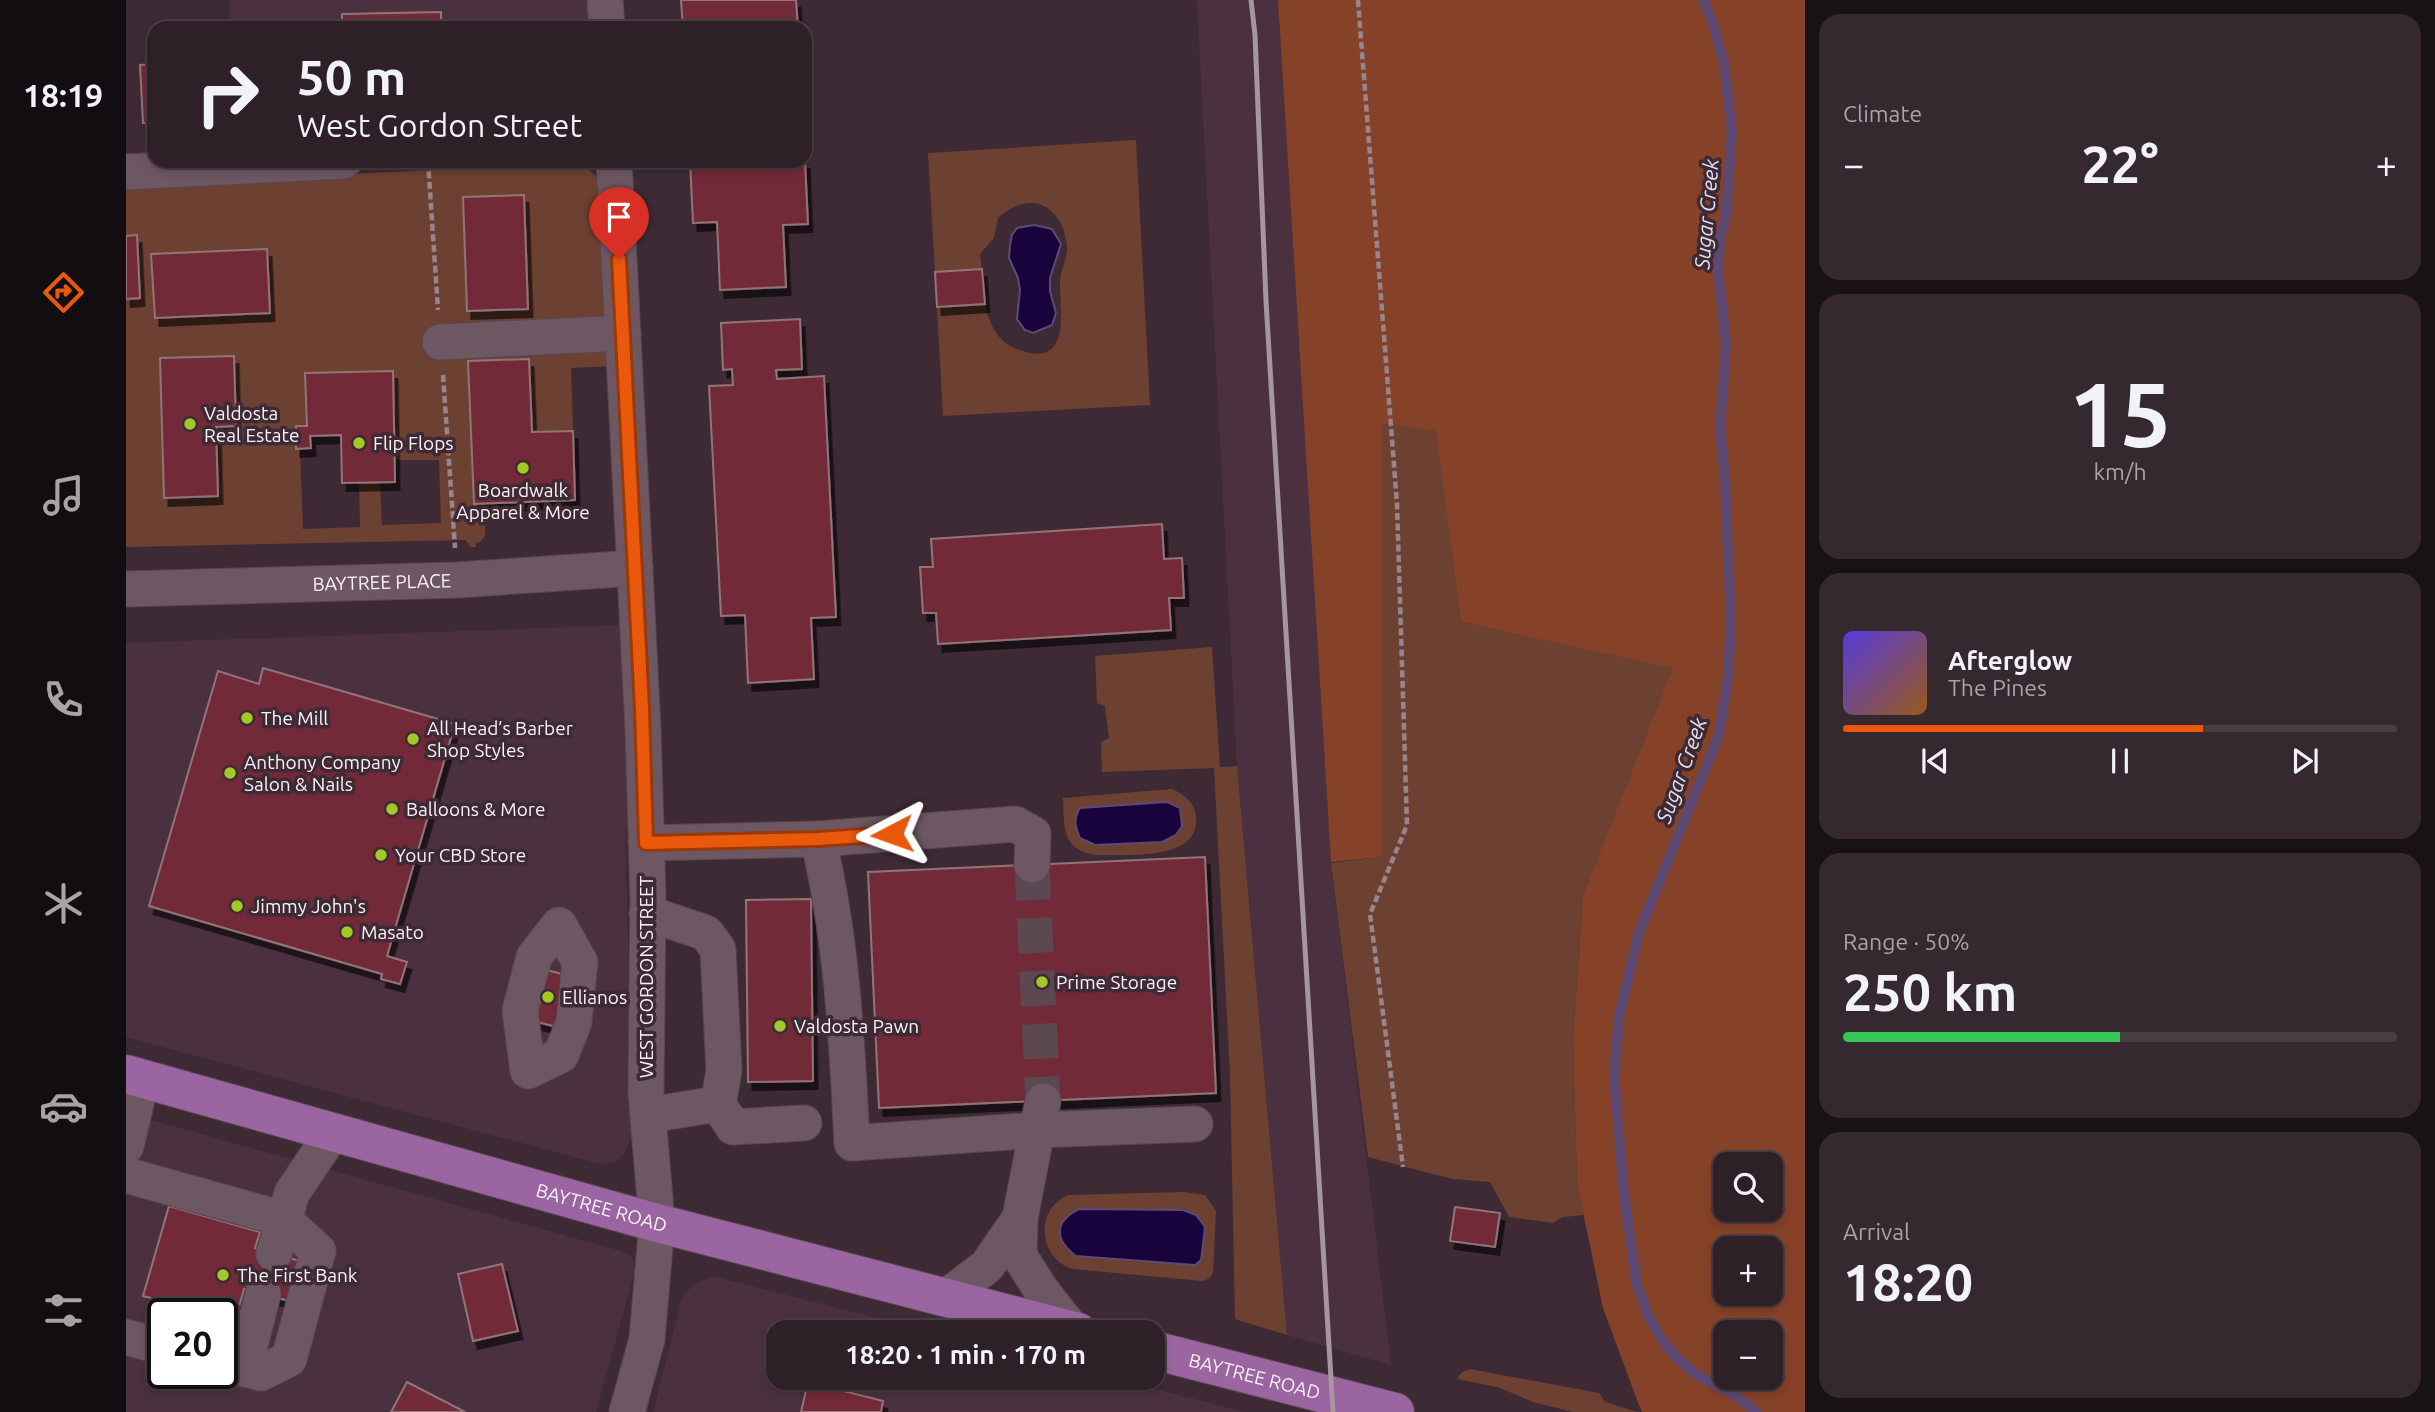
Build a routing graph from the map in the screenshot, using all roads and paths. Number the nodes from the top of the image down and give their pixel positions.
1 (605, 0) edge
2 (1358, 0) edge
3 (606, 21) edge
4 (205, 168) edge
5 (614, 168) edge
6 (126, 172) edge
7 (623, 333) junction
8 (440, 342) dead end
9 (635, 568) junction
10 (126, 589) edge
11 (818, 839) junction
12 (646, 843) junction
13 (1032, 865) tunnel mouth
14 (647, 913) junction
15 (134, 1076) edge
16 (718, 1104) junction
17 (648, 1115) junction
18 (1040, 1115) junction
19 (804, 1123) dead end
20 (1195, 1124) dead end
21 (333, 1132) junction
22 (126, 1146) edge
23 (1403, 1167) dead end
24 (126, 1175) edge
25 (1020, 1218) junction
26 (283, 1219) junction
27 (657, 1223) junction
28 (274, 1254) dead end
29 (263, 1294) dead end
30 (945, 1298) junction
31 (1032, 1320) edge
32 (1067, 1320) edge
33 (126, 1337) edge
34 (147, 1343) edge
35 (1165, 1353) edge
36 (238, 1354) edge
37 (238, 1367) edge
38 (627, 1412) edge
39 (1395, 1412) edge

1 - 3 street
2 - 23 path
4 - 6 street
5 - 7 street, WEST GORDON STREET
7 - 8 street
7 - 9 street, WEST GORDON STREET
9 - 10 street, BAYTREE PLACE
9 - 12 street, WEST GORDON STREET
11 - 12 street
11 - 13 street
11 - 18 street
12 - 14 street, WEST GORDON STREET
14 - 16 street
14 - 17 street, WEST GORDON STREET
15 - 21 main road, BAYTREE ROAD
15 - 22 street
16 - 17 street
16 - 19 street
17 - 27 street, WEST GORDON STREET
18 - 20 street
18 - 25 street
21 - 26 street
21 - 27 main road, BAYTREE ROAD
24 - 26 street
25 - 30 street
25 - 32 street
26 - 28 street
26 - 37 street
27 - 30 main road, BAYTREE ROAD
27 - 38 street, WEST GORDON STREET
29 - 36 street
30 - 31 main road, BAYTREE ROAD
33 - 34 street
35 - 39 main road, BAYTREE ROAD

